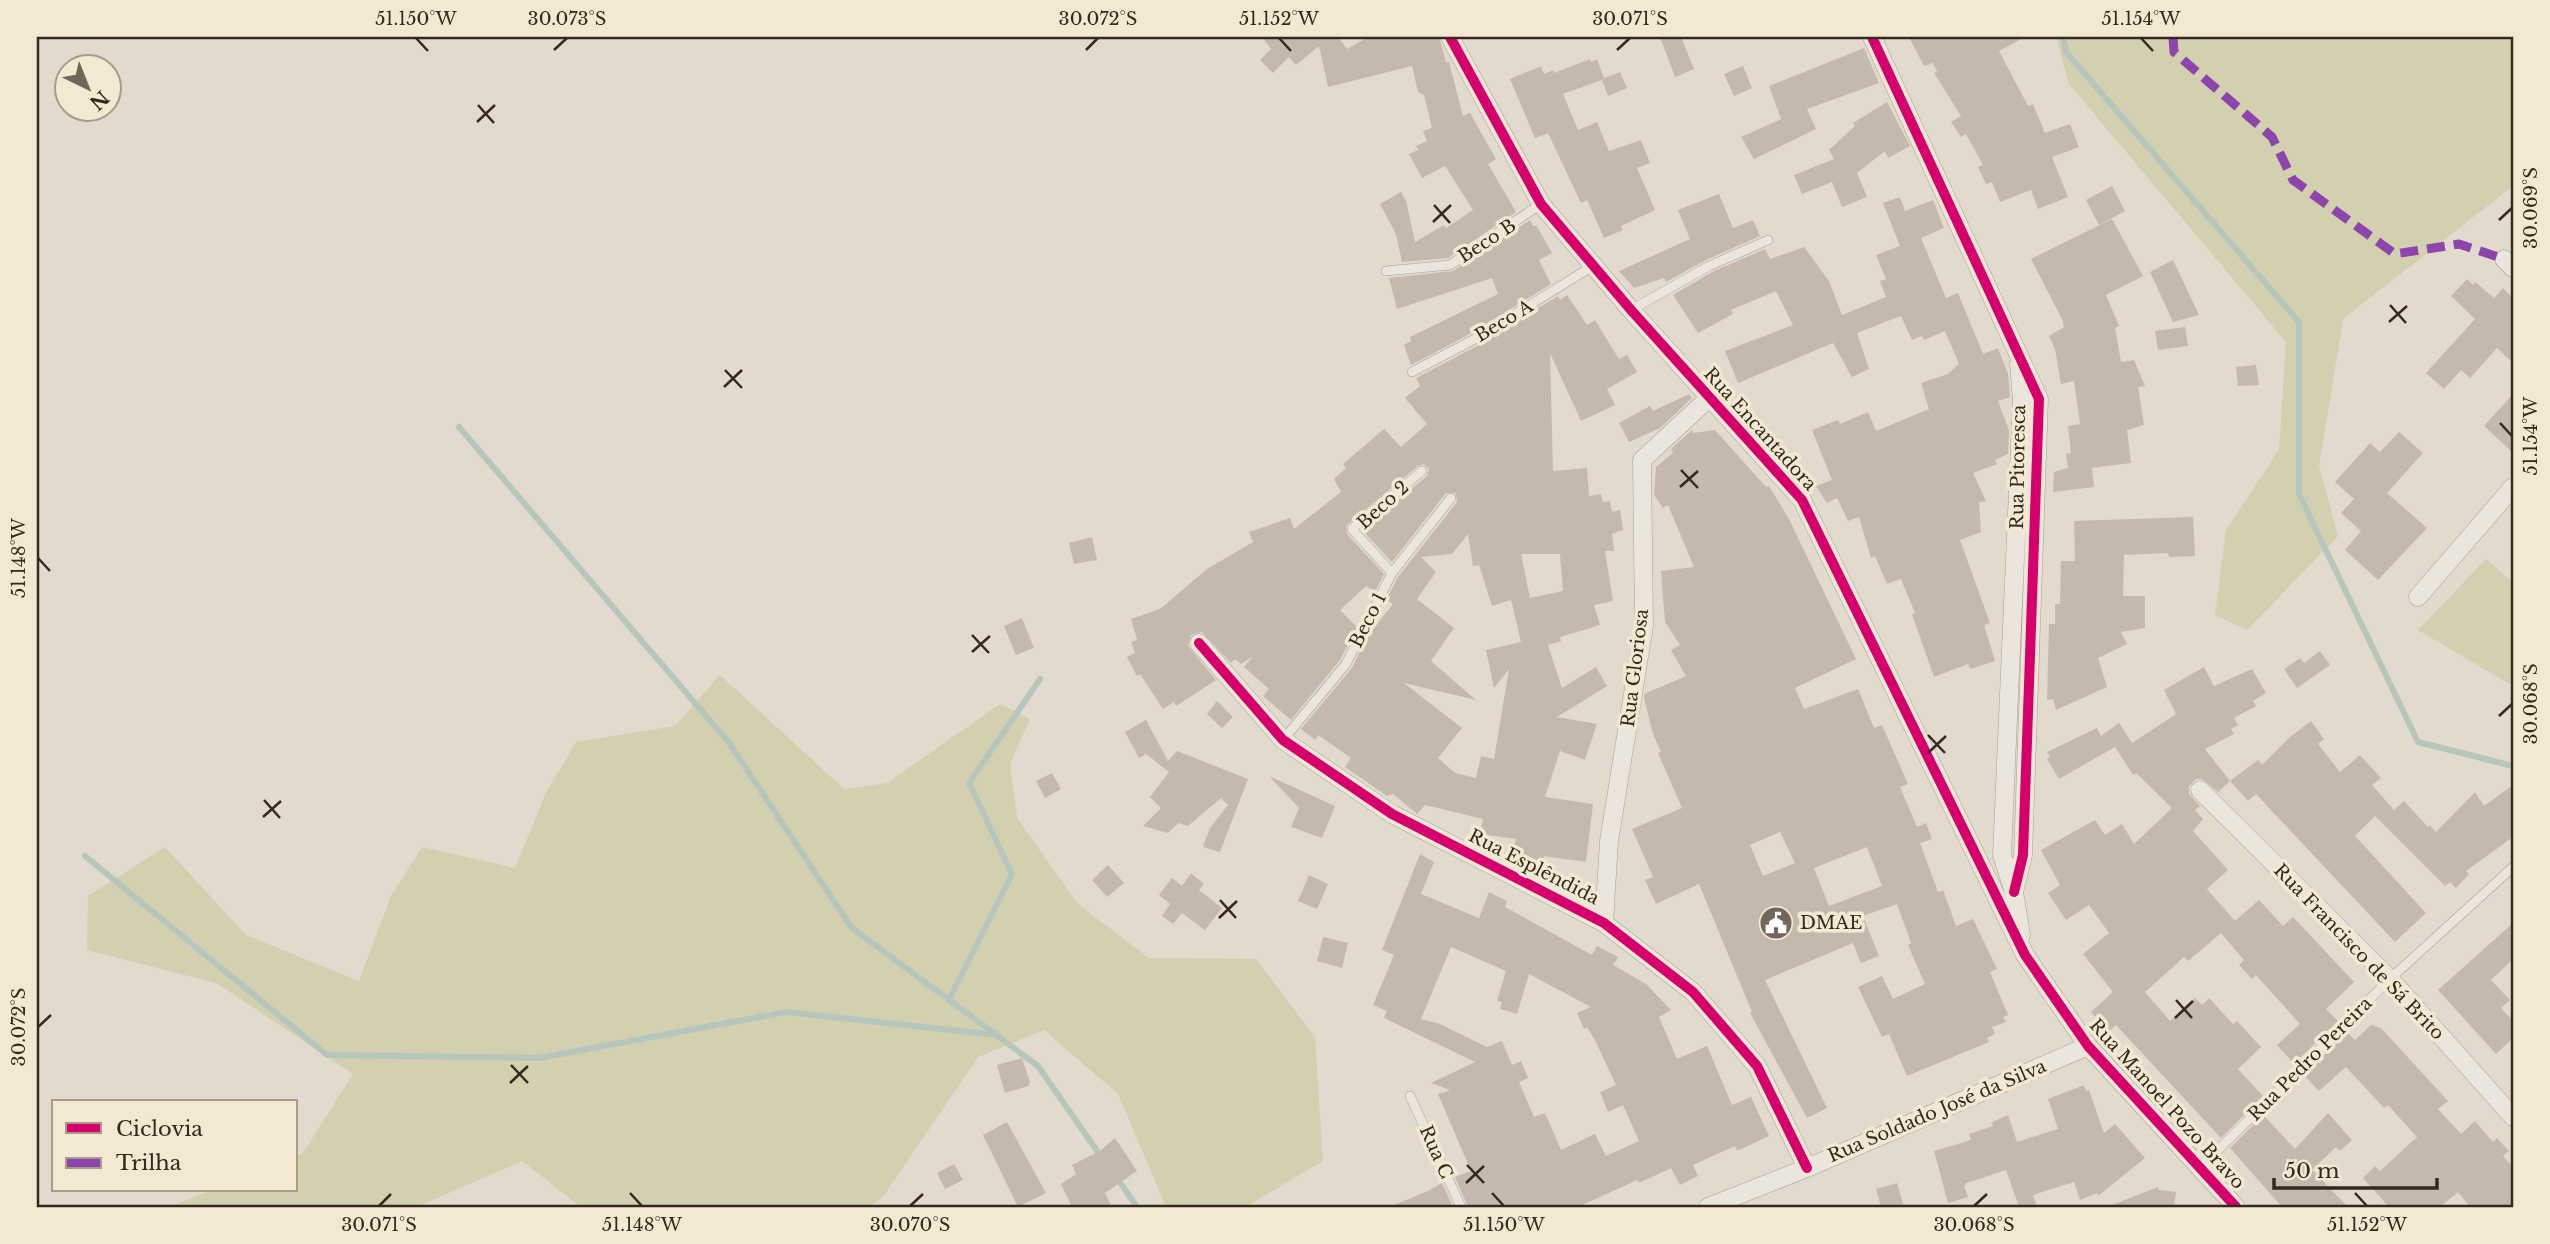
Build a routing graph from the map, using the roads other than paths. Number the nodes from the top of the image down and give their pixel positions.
1 (1450, 37) edge
2 (1872, 37) edge
3 (1541, 204) junction
4 (1768, 240) dead end
5 (1593, 265) junction
6 (1386, 271) dead end
7 (1631, 310) junction
8 (1412, 372) dead end
9 (1709, 398) junction
10 (1422, 471) dead end
11 (2513, 487) edge
12 (1451, 498) dead end
13 (1392, 573) junction
14 (2418, 597) dead end
15 (1199, 643) dead end
16 (1283, 740) junction
17 (2200, 790) dead end
18 (2513, 867) edge
19 (1604, 923) junction
20 (2025, 956) junction
21 (2390, 979) junction
22 (2088, 1046) junction
23 (1410, 1096) dead end
24 (2513, 1117) edge
25 (1807, 1168) junction
26 (2200, 1168) junction
27 (1461, 1207) edge
28 (1708, 1207) edge
29 (2236, 1207) edge

1 - 3 street, Rua Encantadora
2 - 20 street, Rua Pitoresca
3 - 5 street, Rua Encantadora
3 - 6 lane, Beco B
4 - 7 lane
5 - 7 street, Rua Encantadora
5 - 8 lane, Beco A
7 - 9 street, Rua Encantadora
9 - 19 street, Rua Gloriosa
9 - 20 street, Rua Encantadora
10 - 13 lane, Beco 2
11 - 14 street
12 - 13 lane, Beco 1
13 - 16 lane, Beco 1
15 - 16 street, Rua Esplêndida
16 - 19 street, Rua Esplêndida
17 - 21 street, Rua Francisco de Sá Brito
18 - 21 lane, Rua Pedro Pereira
19 - 25 street, Rua Esplêndida
20 - 22 street, Rua Manoel Pozo Bravo
21 - 24 street, Rua Francisco de Sá Brito
21 - 26 lane, Rua Pedro Pereira
22 - 25 street, Rua Soldado José da Silva
22 - 26 street, Rua Manoel Pozo Bravo
23 - 27 lane, Rua C
25 - 28 street, Rua Soldado José da Silva
26 - 29 street, Rua Manoel Pozo Bravo

